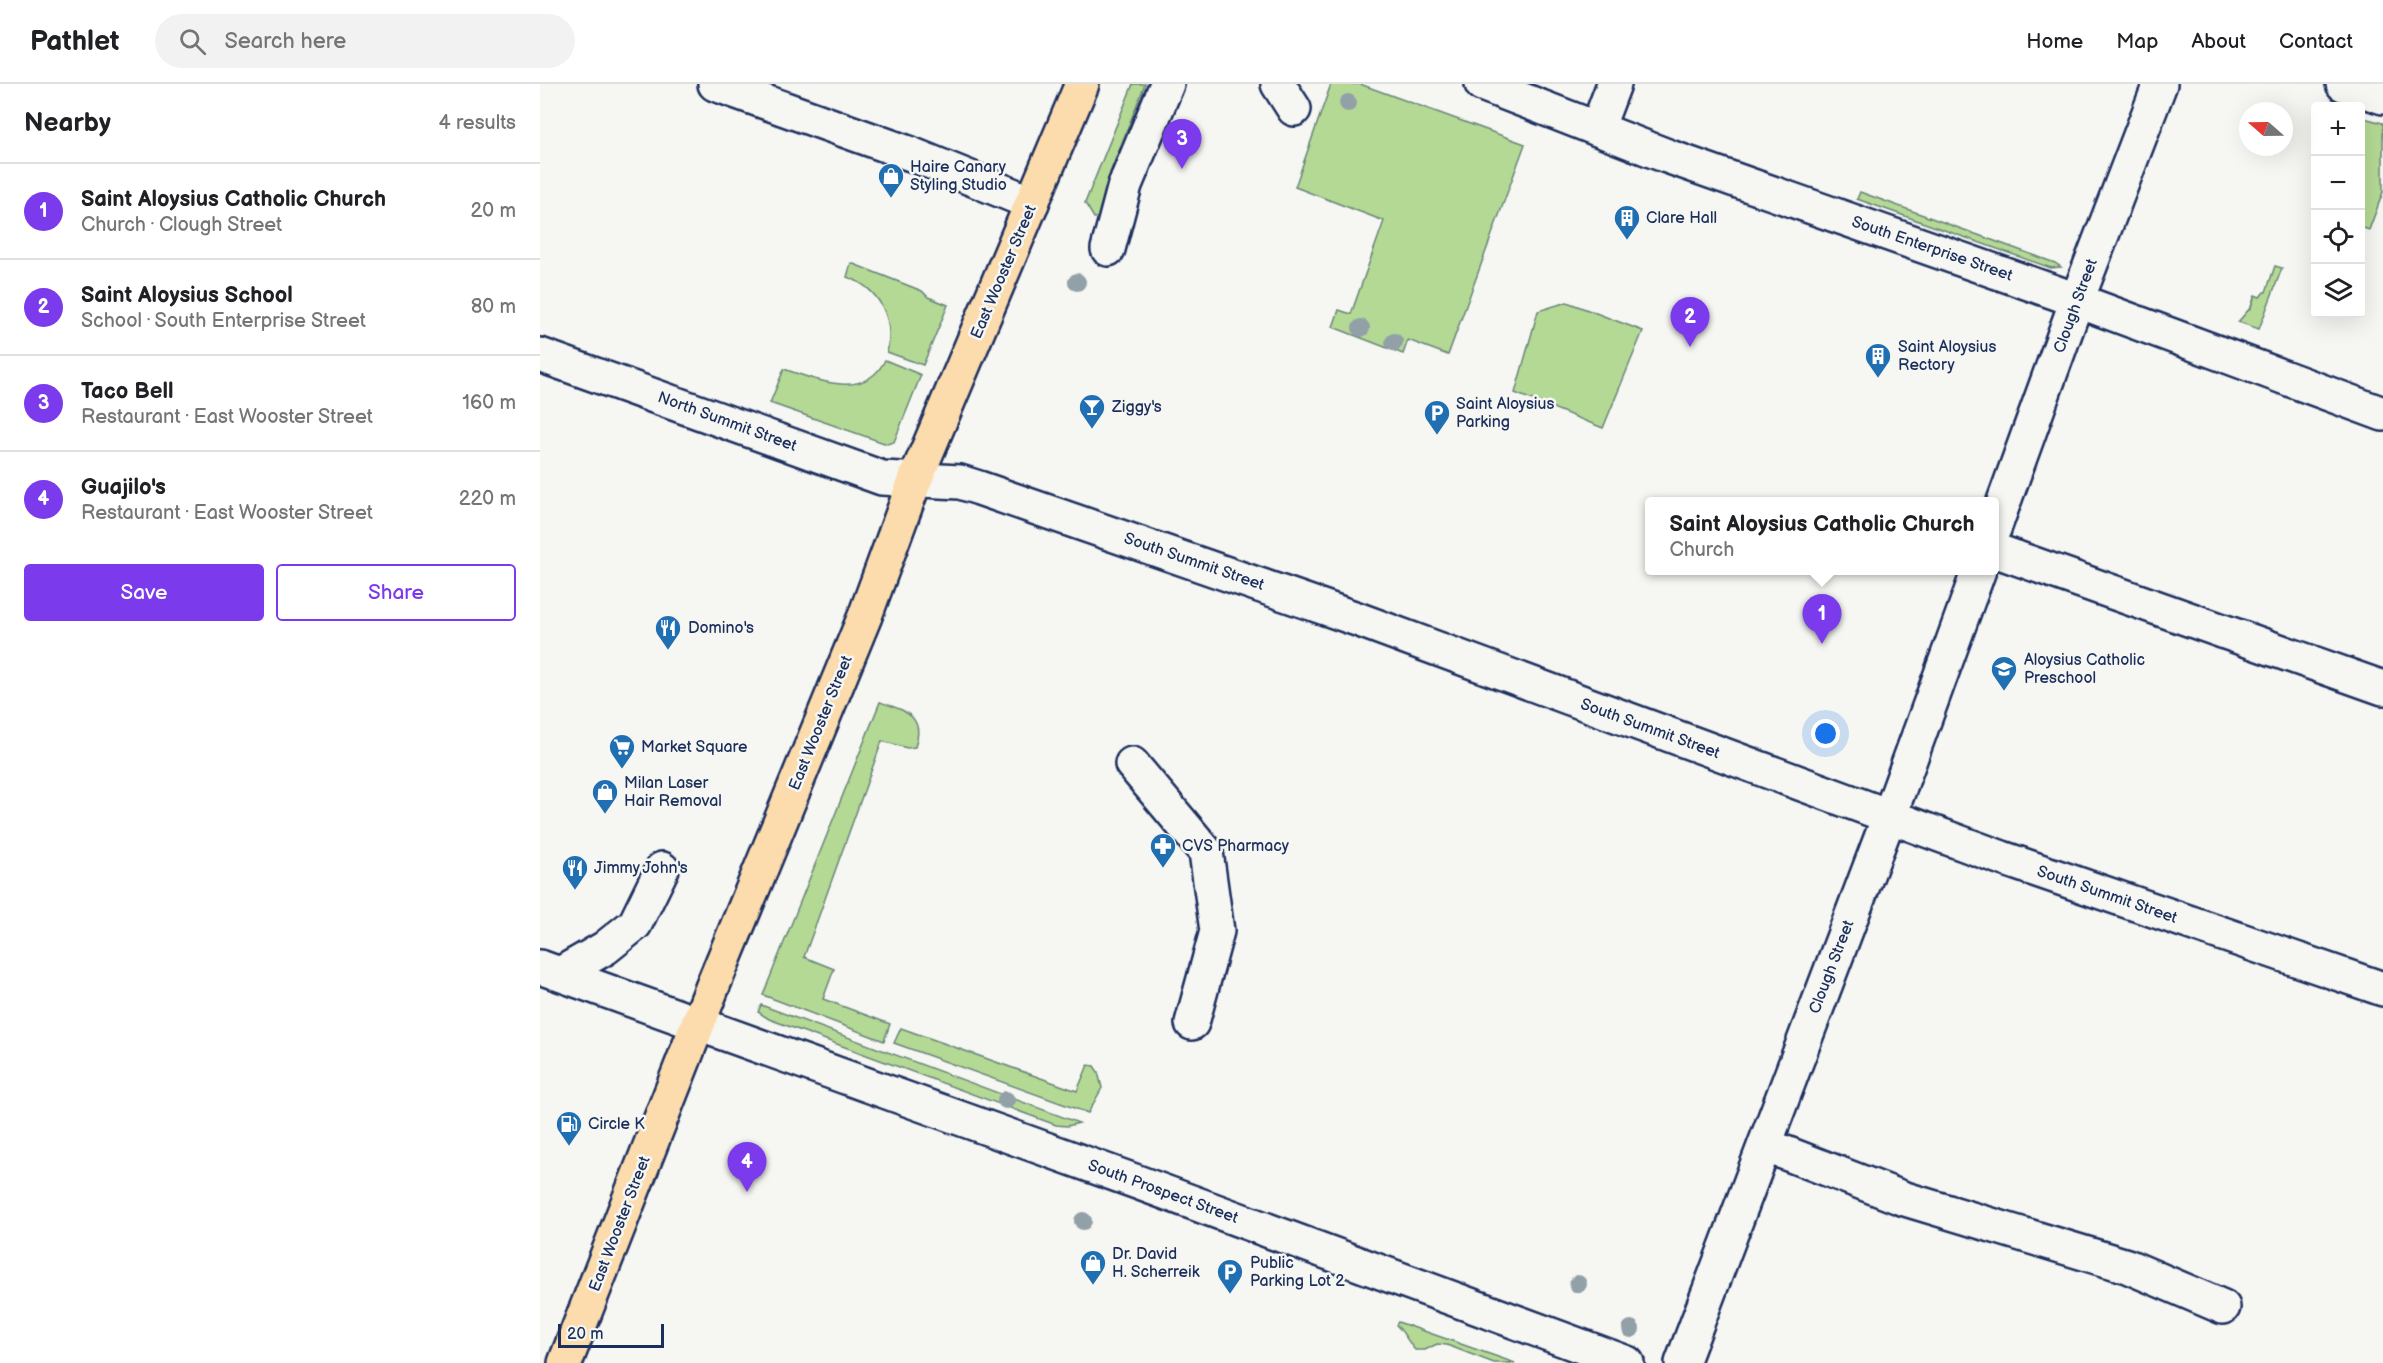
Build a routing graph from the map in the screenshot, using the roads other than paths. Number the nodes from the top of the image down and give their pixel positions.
1 (715, 84) edge
2 (1082, 84) edge
3 (1167, 84) edge
4 (1482, 84) edge
5 (1614, 84) edge
6 (2160, 84) edge
7 (2343, 84) edge
8 (2383, 97) edge
9 (1596, 129) junction
10 (1032, 203) junction
11 (1108, 249) dead end
12 (2077, 300) junction
13 (540, 355) edge
14 (2383, 414) edge
15 (915, 480) junction
16 (1999, 518) edge
17 (1999, 551) edge
18 (1977, 575) edge
19 (2383, 688) edge
20 (1132, 764) dead end
21 (1889, 817) junction
22 (662, 869) dead end
23 (550, 971) edge
24 (2383, 989) edge
25 (699, 1022) junction
26 (1192, 1023) dead end
27 (1765, 1145) junction
28 (2223, 1307) dead end
29 (565, 1363) edge
30 (1627, 1363) edge
31 (1682, 1363) edge

1 - 10 street
2 - 10 main road, East Wooster Street
3 - 11 street
4 - 9 street, South Enterprise Street
5 - 9 street
6 - 12 street, Clough Street
7 - 8 street
9 - 12 street, South Enterprise Street
10 - 15 main road, East Wooster Street
12 - 14 street, South Enterprise Street
12 - 16 street, Clough Street
13 - 15 street, North Summit Street
15 - 21 street, South Summit Street
15 - 25 main road, East Wooster Street
17 - 19 street
18 - 21 street, Clough Street
20 - 26 street
21 - 24 street, South Summit Street
21 - 27 street, Clough Street
22 - 23 street
23 - 25 street, South Prospect Street
25 - 29 main road, East Wooster Street
25 - 30 street, South Prospect Street
27 - 28 street
27 - 31 street, Clough Street

